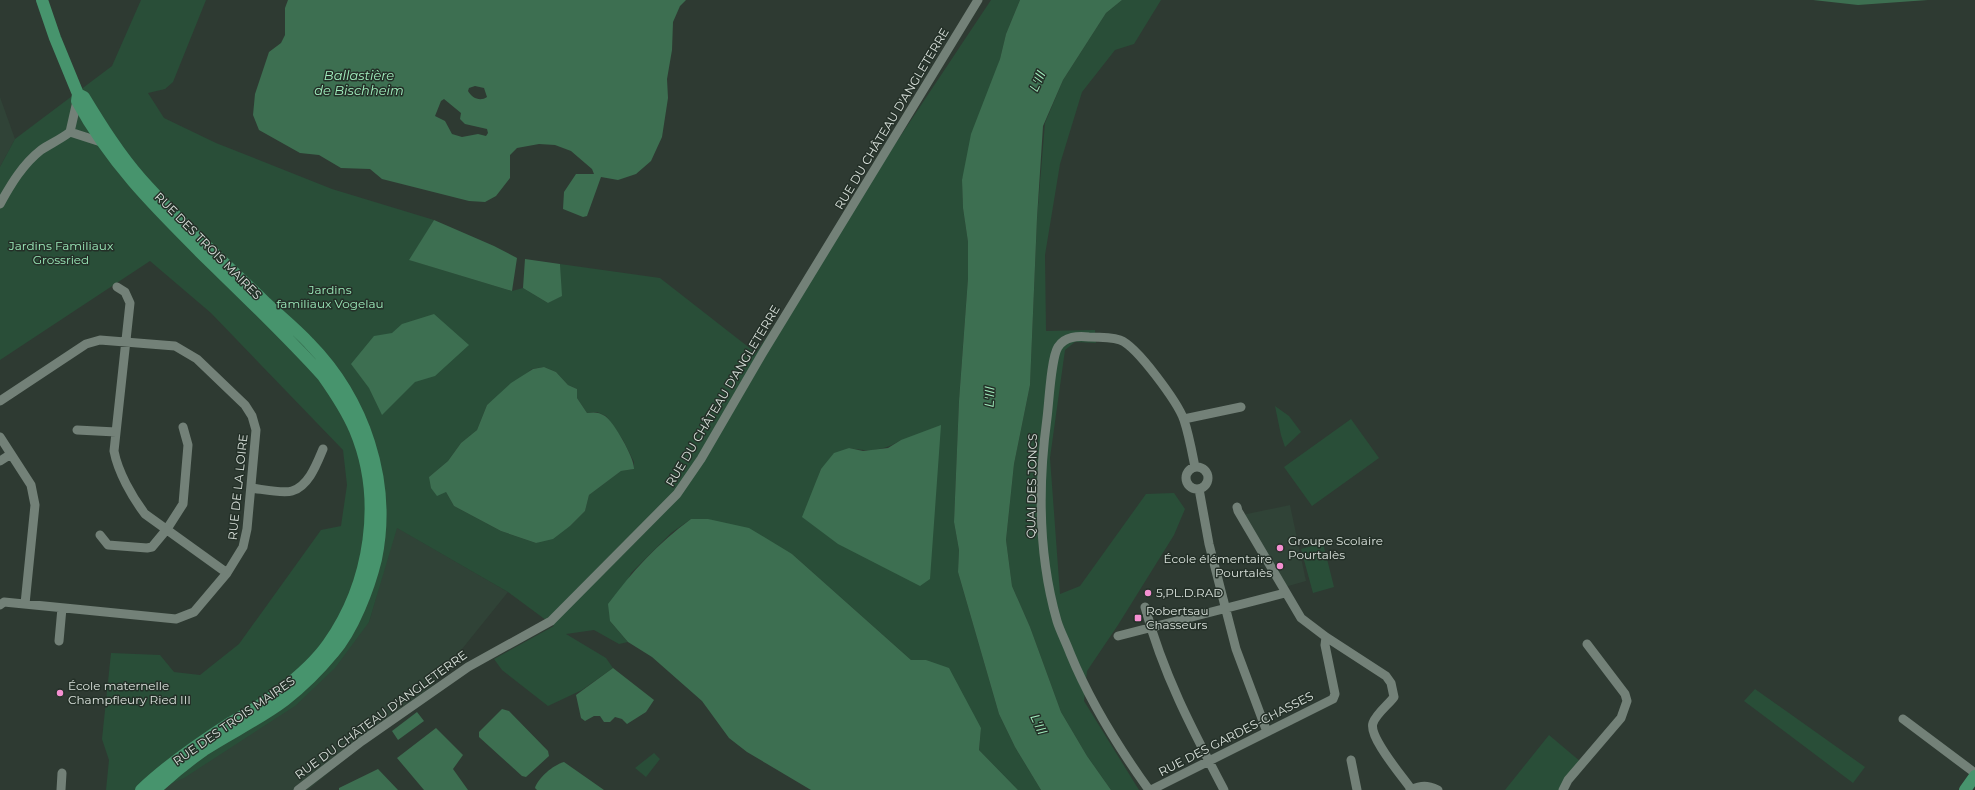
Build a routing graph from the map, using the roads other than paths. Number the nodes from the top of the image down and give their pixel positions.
1 (42, 0) edge
2 (978, 0) edge
3 (77, 98) junction
4 (92, 119) junction
5 (71, 131) junction
6 (101, 142) junction
7 (0, 204) edge
8 (117, 287) dead end
9 (125, 341) junction
10 (0, 401) edge
11 (1241, 407) dead end
12 (1184, 420) junction
13 (183, 427) dead end
14 (77, 430) dead end
15 (116, 432) junction
16 (0, 437) edge
17 (323, 449) dead end
18 (10, 454) junction
19 (0, 461) edge
20 (1195, 467) junction
21 (251, 488) junction
22 (1199, 489) junction
23 (1237, 507) dead end
24 (167, 529) junction
25 (100, 536) dead end
26 (227, 573) junction
27 (1285, 593) junction
28 (25, 604) junction
29 (0, 605) edge
30 (1225, 607) junction
31 (62, 608) junction
32 (1145, 608) dead end
33 (1150, 626) junction
34 (1118, 636) dead end
35 (1326, 637) junction
36 (59, 641) dead end
37 (1587, 644) dead end
38 (1903, 719) dead end
39 (1267, 732) junction
40 (1351, 760) dead end
41 (1209, 762) junction
42 (62, 773) dead end
43 (1975, 775) edge
44 (1564, 789) edge
45 (61, 790) edge
46 (141, 790) edge
47 (155, 790) edge
48 (298, 790) edge
49 (1150, 790) edge
50 (1224, 790) edge
51 (1357, 790) edge
52 (1411, 790) edge
53 (1438, 790) edge
54 (1965, 790) edge

1 - 3 main road, RUE DES TROIS MAIRES
2 - 48 street, RUE DU CHÂTEAU D'ANGLETERRE
3 - 4 main road, RUE DES TROIS MAIRES
3 - 5 street
4 - 5 street
4 - 6 main road, RUE DES TROIS MAIRES
4 - 47 main road, RUE DES TROIS MAIRES
5 - 6 street
5 - 7 street
6 - 46 main road, RUE DES TROIS MAIRES
8 - 9 street
9 - 10 street, RUE DE LA LOIRE
9 - 15 street
9 - 21 street, RUE DE LA LOIRE
11 - 12 street
12 - 20 street
12 - 49 street, QUAI DES JONCS
13 - 24 street
14 - 15 street
15 - 24 street
16 - 18 street
17 - 21 street
18 - 19 street
18 - 28 street
20 - 22 street
20 - 22 street
21 - 26 street, RUE DE LA LOIRE
22 - 30 street
23 - 27 street
24 - 25 street
24 - 26 street
26 - 31 street, RUE DE LA LOIRE
27 - 30 street
27 - 35 street
28 - 29 street, RUE DE LA LOIRE
28 - 31 street, RUE DE LA LOIRE
30 - 33 street
30 - 39 street
31 - 36 street
32 - 33 street
33 - 34 street
33 - 41 street
35 - 39 street, RUE DES GARDES-CHASSES
35 - 52 street
37 - 44 street
38 - 43 street
39 - 41 street, RUE DES GARDES-CHASSES
40 - 51 street
41 - 49 street, RUE DES GARDES-CHASSES
41 - 50 street
42 - 45 street
43 - 54 main road
52 - 53 street

